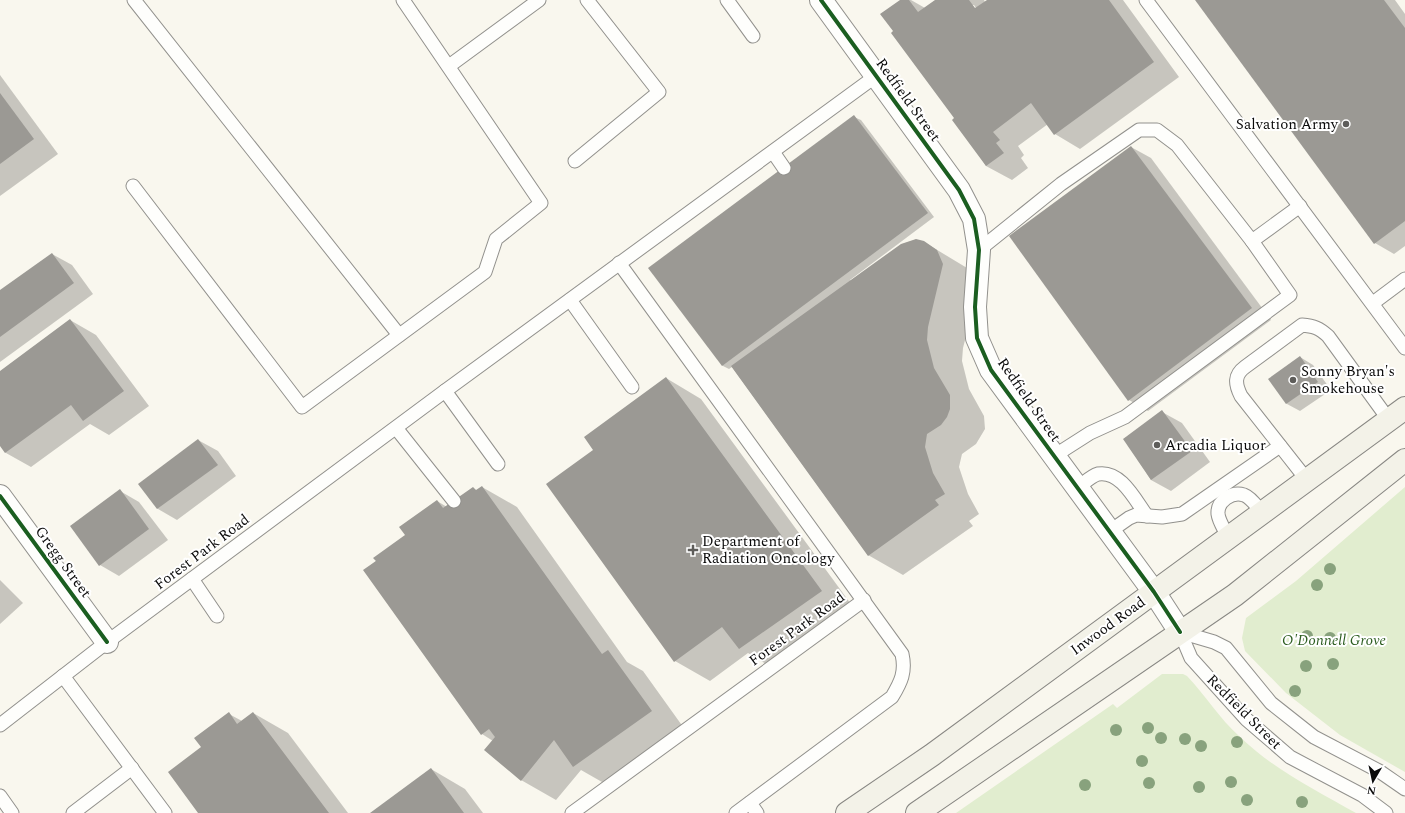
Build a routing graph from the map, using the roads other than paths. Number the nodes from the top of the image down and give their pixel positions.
1 (134, 0) edge
2 (403, 0) edge
3 (538, 0) edge
4 (587, 0) edge
5 (727, 0) edge
6 (820, 0) edge
7 (1146, 0) edge
8 (753, 36) dead end
9 (449, 66) junction
10 (876, 76) junction
11 (773, 152) junction
12 (575, 161) dead end
13 (784, 168) dead end
14 (133, 186) dead end
15 (1300, 206) junction
16 (1252, 241) junction
17 (979, 250) junction
18 (619, 263) junction
19 (1405, 279) edge
20 (570, 300) junction
21 (1373, 303) junction
22 (399, 335) junction
23 (1405, 348) edge
24 (632, 387) dead end
25 (445, 391) junction
26 (1397, 414) edge
27 (396, 428) junction
28 (1280, 446) junction
29 (1054, 456) junction
30 (1405, 460) edge
31 (498, 464) dead end
32 (1307, 480) junction
33 (1077, 488) junction
34 (1224, 492) junction
35 (0, 496) edge
36 (454, 501) dead end
37 (1262, 513) junction
38 (1147, 516) junction
39 (1109, 532) junction
40 (1228, 537) junction
41 (192, 579) junction
42 (1154, 592) junction
43 (864, 600) junction
44 (217, 616) dead end
45 (1180, 632) junction
46 (106, 642) junction
47 (63, 676) junction
48 (0, 725) edge
49 (132, 768) junction
50 (1405, 789) edge
51 (0, 796) edge
52 (754, 808) edge
53 (12, 813) edge
54 (73, 813) edge
55 (165, 813) edge
56 (572, 813) edge
57 (736, 813) edge
58 (847, 813) edge
59 (917, 813) edge
60 (1386, 813) edge

1 - 22 lane
2 - 9 lane
3 - 9 lane
4 - 12 lane
5 - 8 lane
6 - 10 street, Redfield Street
7 - 15 lane
9 - 22 lane
10 - 11 lane, Forest Park Road
10 - 17 street, Redfield Street
11 - 13 lane
11 - 18 lane, Forest Park Road
14 - 22 lane
15 - 16 lane
15 - 21 lane
16 - 17 lane
16 - 29 lane
17 - 29 street, Redfield Street
18 - 20 lane, Forest Park Road
18 - 43 lane
19 - 21 lane
20 - 24 lane
20 - 25 lane, Forest Park Road
21 - 23 lane
25 - 27 lane, Forest Park Road
25 - 31 lane
26 - 28 lane
26 - 32 main road, Inwood Road
27 - 36 lane
27 - 41 lane, Forest Park Road
28 - 32 lane
28 - 34 lane
29 - 33 street, Redfield Street
30 - 45 main road
32 - 37 main road, Inwood Road
33 - 38 lane
33 - 39 street, Redfield Street
34 - 37 lane
34 - 38 lane
34 - 40 lane
35 - 46 street, Gregg Street
37 - 40 main road, Inwood Road
38 - 39 lane
39 - 42 street, Redfield Street
40 - 42 main road, Inwood Road
41 - 44 lane
41 - 46 lane, Forest Park Road
42 - 45 street, Redfield Street
42 - 58 main road, Inwood Road
43 - 52 lane, Forest Park Road
43 - 56 lane, Forest Park Road
45 - 50 lane, Redfield Street
45 - 59 main road
45 - 60 lane, Redfield Street
46 - 47 lane, Forest Park Road
47 - 48 lane, Forest Park Road
47 - 49 lane
49 - 54 lane
49 - 55 lane
51 - 53 lane
52 - 57 lane, Forest Park Road

